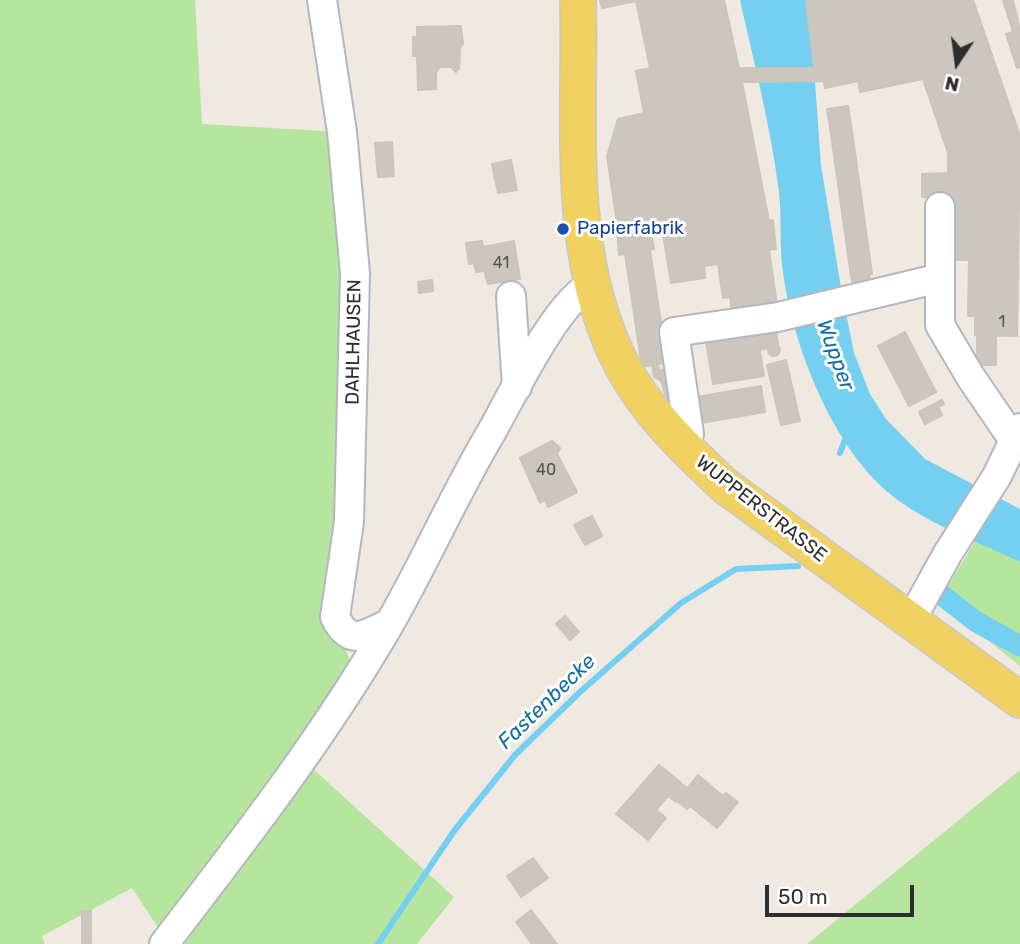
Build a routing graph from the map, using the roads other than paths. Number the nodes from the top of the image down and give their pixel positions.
1 (322, 0) edge
2 (578, 0) edge
3 (940, 206) dead end
4 (940, 278) junction
5 (593, 284) junction
6 (511, 296) dead end
7 (517, 387) junction
8 (1018, 435) edge
9 (684, 447) junction
10 (911, 620) junction
11 (390, 622) junction
12 (1020, 700) edge
13 (164, 944) edge

1 - 11 street, DAHLHAUSEN
2 - 5 main road, WUPPERSTRASSE
3 - 4 street
4 - 8 street
4 - 9 street
5 - 7 street
5 - 9 main road, WUPPERSTRASSE
6 - 7 street
7 - 11 street
8 - 10 street
9 - 10 main road, WUPPERSTRASSE
10 - 12 main road, WUPPERSTRASSE
11 - 13 street

